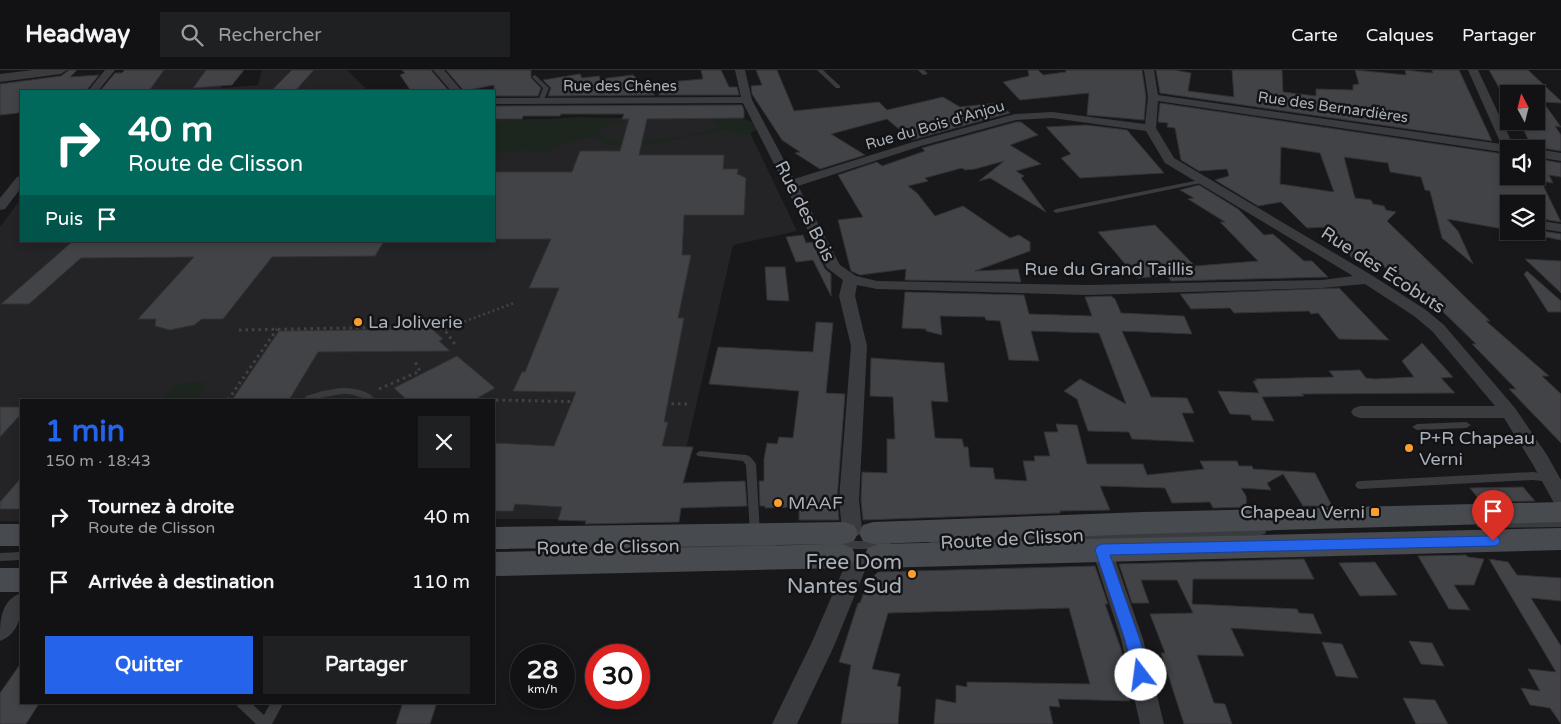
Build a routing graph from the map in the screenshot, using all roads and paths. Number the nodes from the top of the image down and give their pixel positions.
1 (60, 70) edge
2 (110, 70) edge
3 (438, 70) edge
4 (491, 70) edge
5 (740, 70) edge
6 (820, 70) edge
7 (1149, 70) edge
8 (1472, 70) edge
9 (535, 77) dead end
10 (0, 78) edge
11 (446, 79) junction
12 (838, 87) dead end
13 (94, 90) edge
14 (456, 90) edge
15 (1153, 97) junction
16 (746, 100) junction
17 (495, 101) edge
18 (541, 101) junction
19 (1150, 128) junction
20 (1505, 140) edge
21 (1500, 148) edge
22 (1545, 155) edge
23 (1561, 157) edge
24 (20, 181) edge
25 (1204, 181) junction
26 (792, 184) junction
27 (0, 206) edge
28 (1056, 211) dead end
29 (1545, 225) edge
30 (1561, 228) edge
31 (851, 280) junction
32 (1368, 280) junction
33 (514, 303) dead end
34 (444, 329) junction
35 (239, 330) dead end
36 (277, 330) junction
37 (457, 347) dead end
38 (414, 362) dead end
39 (379, 393) joint
40 (309, 398) dead end
41 (229, 399) edge
42 (368, 399) edge
43 (496, 400) dead end
44 (688, 404) dead end
45 (1360, 412) dead end
46 (1508, 412) junction
47 (1466, 425) dead end
48 (1417, 427) dead end
49 (701, 454) dead end
50 (1550, 478) junction
51 (1360, 485) dead end
52 (1561, 498) edge
53 (1561, 512) edge
54 (1561, 522) edge
55 (755, 534) junction
56 (0, 535) edge
57 (20, 535) edge
58 (495, 538) edge
59 (1561, 539) edge
60 (924, 543) dead end
61 (858, 545) junction
62 (782, 546) dead end
63 (495, 548) edge
64 (1102, 550) junction
65 (20, 556) edge
66 (0, 557) edge
67 (495, 564) edge
68 (0, 580) edge
69 (20, 580) edge
70 (20, 603) edge
71 (0, 631) edge
72 (243, 704) edge
73 (277, 704) edge
74 (265, 724) edge
75 (784, 724) edge
76 (1152, 724) edge

1 - 10 street
2 - 13 street
3 - 11 street
4 - 11 path
5 - 16 street, Rue des Bois
6 - 12 lane
7 - 15 street
8 - 20 street
9 - 18 lane
11 - 14 street
15 - 19 street
15 - 21 street, Rue des Bernardières
16 - 18 street, Rue des Chênes
16 - 26 street, Rue des Bois
17 - 18 street, Rue des Chênes
19 - 25 street, Rue des Écobuts
19 - 26 street, Rue du Bois d'Anjou
22 - 23 street
24 - 27 street
25 - 28 lane
25 - 32 street, Rue des Écobuts
26 - 31 street, Rue des Bois
29 - 30 street
31 - 32 street, Rue du Grand Taillis
31 - 61 street
32 - 46 street, Rue des Écobuts
33 - 34 path
34 - 36 path
34 - 37 path
35 - 36 path
36 - 41 path
38 - 39 path
39 - 42 lane
40 - 42 lane
43 - 44 path
45 - 46 street
46 - 50 street, Rue des Écobuts
47 - 48 lane
49 - 55 lane
50 - 51 lane
50 - 52 street, Rue des Écobuts
53 - 61 main road, Route de Clisson
54 - 60 lane, Route de Clisson
55 - 58 main road, Route de Clisson
55 - 61 main road, Route de Clisson
56 - 57 main road
59 - 64 main road, Route de Clisson
61 - 64 main road, Route de Clisson
61 - 67 main road, Route de Clisson
61 - 75 street
62 - 63 lane, Route de Clisson
64 - 76 street
65 - 66 lane
68 - 69 main road
70 - 71 street
72 - 74 lane
73 - 74 lane

